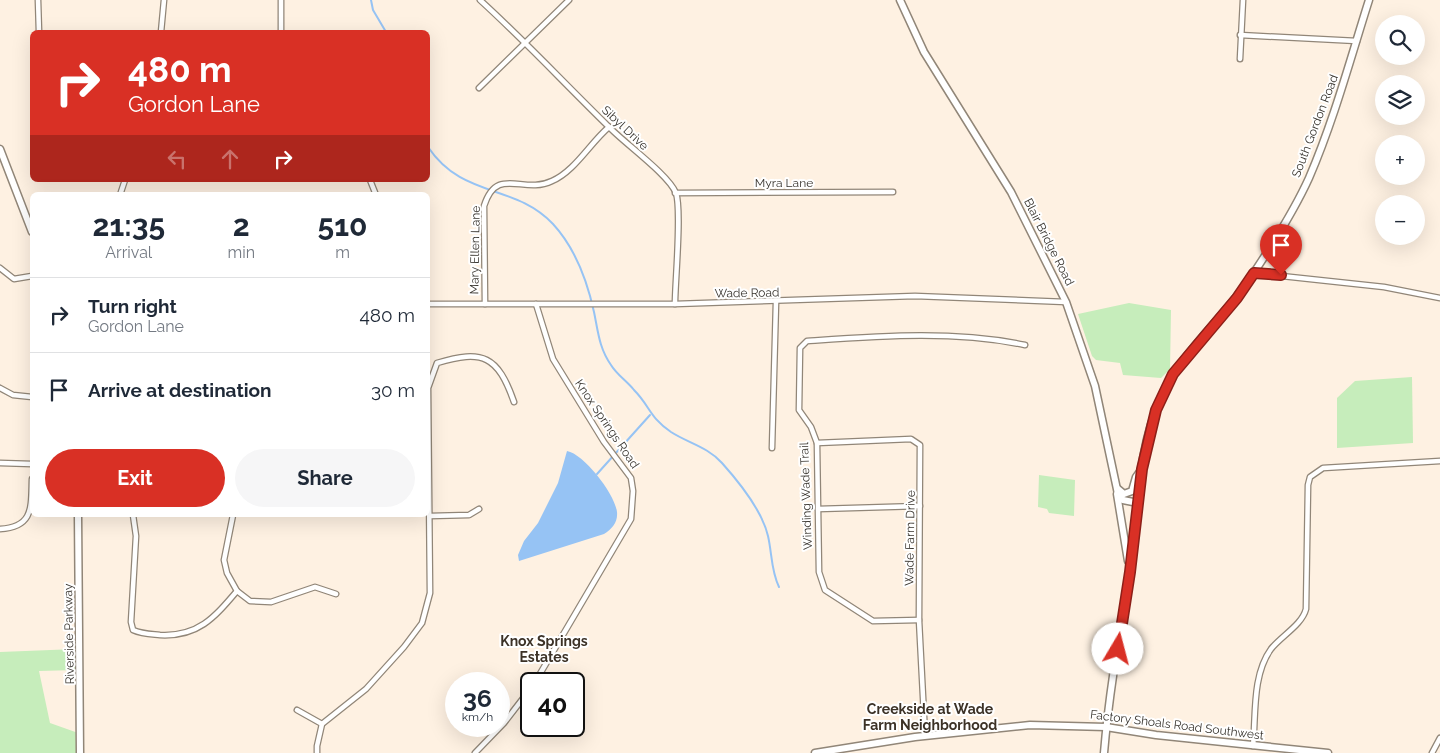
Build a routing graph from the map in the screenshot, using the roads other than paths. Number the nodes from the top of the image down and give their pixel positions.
1 (38, 0) edge
2 (164, 0) edge
3 (281, 0) edge
4 (480, 0) edge
5 (569, 0) edge
6 (900, 0) edge
7 (1243, 0) edge
8 (1369, 0) edge
9 (39, 30) edge
10 (161, 30) edge
11 (281, 30) edge
12 (1240, 35) junction
13 (1357, 41) junction
14 (526, 42) junction
15 (1240, 59) dead end
16 (479, 88) dead end
17 (609, 127) junction
18 (0, 149) edge
19 (893, 192) dead end
20 (676, 193) junction
21 (30, 227) edge
22 (0, 268) edge
23 (1254, 273) junction
24 (30, 276) edge
25 (1440, 298) edge
26 (776, 302) junction
27 (1066, 302) junction
28 (430, 304) edge
29 (485, 304) junction
30 (536, 304) junction
31 (675, 304) junction
32 (1025, 345) dead end
33 (430, 382) edge
34 (0, 388) edge
35 (30, 398) edge
36 (514, 402) dead end
37 (817, 443) junction
38 (772, 448) dead end
39 (1440, 461) edge
40 (0, 463) edge
41 (30, 464) edge
42 (1142, 469) junction
43 (1116, 486) junction
44 (30, 498) edge
45 (1138, 503) junction
46 (920, 506) junction
47 (479, 509) dead end
48 (818, 509) junction
49 (430, 516) joint
50 (78, 517) edge
51 (133, 517) edge
52 (233, 517) edge
53 (0, 529) edge
54 (1130, 572) junction
55 (237, 591) junction
56 (336, 594) dead end
57 (920, 620) junction
58 (541, 672) edge
59 (520, 702) edge
60 (297, 710) dead end
61 (322, 724) junction
62 (1106, 727) junction
63 (925, 735) junction
64 (1440, 738) edge
65 (1253, 746) junction
66 (80, 753) edge
67 (317, 753) edge
68 (475, 753) edge
69 (815, 753) edge
70 (1104, 753) edge
71 (1328, 753) edge
72 (1432, 753) edge

1 - 9 street
2 - 10 street
3 - 11 street
4 - 14 street, Sibyl Drive
5 - 14 street
6 - 27 street, Blair Bridge Road
7 - 12 street
8 - 13 street, South Gordon Road
12 - 13 street
12 - 15 street
13 - 23 street, South Gordon Road
14 - 16 street
14 - 17 street, Sibyl Drive
17 - 20 street, Sibyl Drive
17 - 29 street, Mary Ellen Lane
18 - 21 street
19 - 20 street, Myra Lane
20 - 31 street
22 - 24 street
23 - 25 street
23 - 42 street, South Gordon Road
26 - 27 street, Wade Road
26 - 31 street, Wade Road
26 - 38 street
27 - 43 street, Blair Bridge Road
28 - 29 street, Wade Road
29 - 30 street, Wade Road
30 - 31 street, Wade Road
30 - 58 street, Knox Springs Road
32 - 37 street, Winding Wade Trail
33 - 36 street
34 - 35 street
37 - 46 street, Wade Farm Drive
37 - 48 street, Winding Wade Trail
39 - 65 street
40 - 41 street
42 - 43 street
42 - 45 street, South Gordon Road
43 - 45 street
43 - 54 street, Blair Bridge Road
44 - 53 street
45 - 54 street, South Gordon Road
46 - 48 street
46 - 57 street, Wade Farm Drive
47 - 49 street
48 - 57 street, Winding Wade Trail
49 - 61 street
50 - 66 street, Riverside Parkway
51 - 55 street
52 - 55 street
54 - 62 street, South Gordon Road
55 - 56 street
57 - 63 street, Wade Farm Drive
59 - 68 street
60 - 61 street
61 - 67 street
62 - 63 street, Factory Shoals Road Southwest
62 - 65 street, Factory Shoals Road Southwest
62 - 70 street, South Gordon Road
63 - 69 street, Factory Shoals Road Southwest
64 - 72 street
65 - 71 street, Factory Shoals Road Southwest

